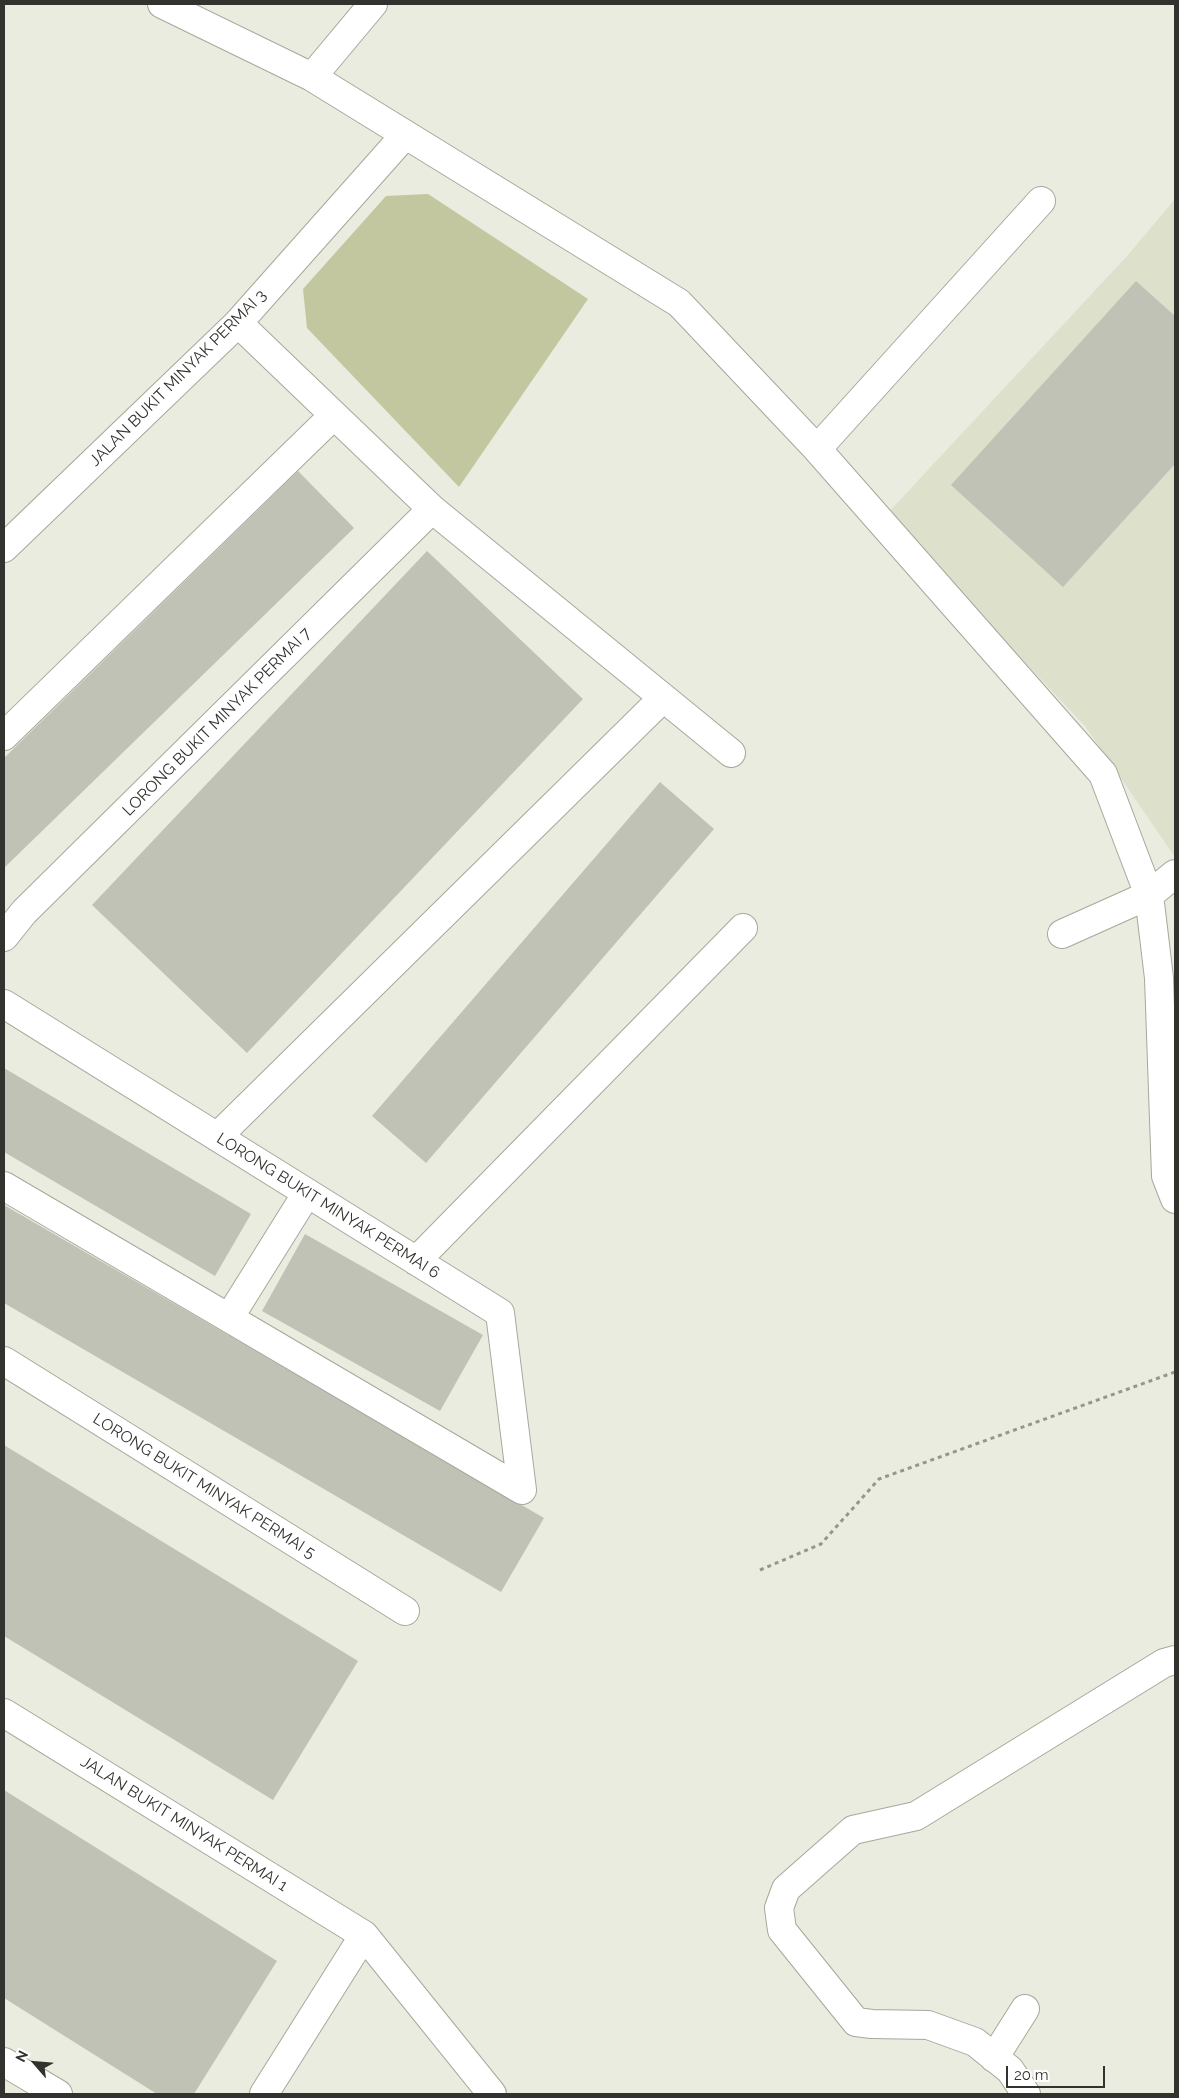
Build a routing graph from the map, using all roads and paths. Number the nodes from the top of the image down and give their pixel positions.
1 (162, 4) edge
2 (373, 4) edge
3 (312, 77) junction
4 (406, 135) junction
5 (1041, 200) dead end
6 (238, 323) junction
7 (334, 415) junction
8 (817, 449) junction
9 (432, 509) junction
10 (4, 548) edge
11 (663, 698) junction
12 (4, 736) edge
13 (731, 753) dead end
14 (1175, 874) edge
15 (1149, 894) junction
16 (743, 928) dead end
17 (1062, 934) dead end
18 (4, 937) edge
19 (4, 1004) edge
20 (217, 1137) junction
21 (4, 1186) edge
22 (307, 1193) junction
23 (1175, 1199) edge
24 (416, 1261) junction
25 (229, 1318) junction
26 (4, 1361) edge
27 (1175, 1372) edge
28 (760, 1570) dead end
29 (404, 1611) dead end
30 (1175, 1660) edge
31 (4, 1713) edge
32 (364, 1935) junction
33 (1026, 2010) dead end
34 (994, 2058) junction
35 (4, 2062) edge
36 (488, 2092) edge
37 (58, 2094) edge
38 (264, 2094) edge
39 (1026, 2094) edge

1 - 3 street
2 - 3 street
3 - 4 street
4 - 6 street, JALAN BUKIT MINYAK PERMAI 3
4 - 8 street
5 - 8 street
6 - 7 street
6 - 10 street, JALAN BUKIT MINYAK PERMAI 3
7 - 9 street
7 - 12 street
8 - 15 street
9 - 11 street
9 - 18 street, LORONG BUKIT MINYAK PERMAI 7
11 - 13 street
11 - 20 street
14 - 15 street
15 - 17 street
15 - 23 street
16 - 24 street
19 - 20 street, LORONG BUKIT MINYAK PERMAI 6
20 - 22 street, LORONG BUKIT MINYAK PERMAI 6
21 - 25 street
22 - 24 street, LORONG BUKIT MINYAK PERMAI 6
22 - 25 street
24 - 25 street, LORONG BUKIT MINYAK PERMAI 6
26 - 29 street, LORONG BUKIT MINYAK PERMAI 5
27 - 28 path
30 - 34 street
31 - 32 street, JALAN BUKIT MINYAK PERMAI 1
32 - 36 street, JALAN BUKIT MINYAK PERMAI 1
32 - 38 street
33 - 34 street
34 - 39 street
35 - 37 street

